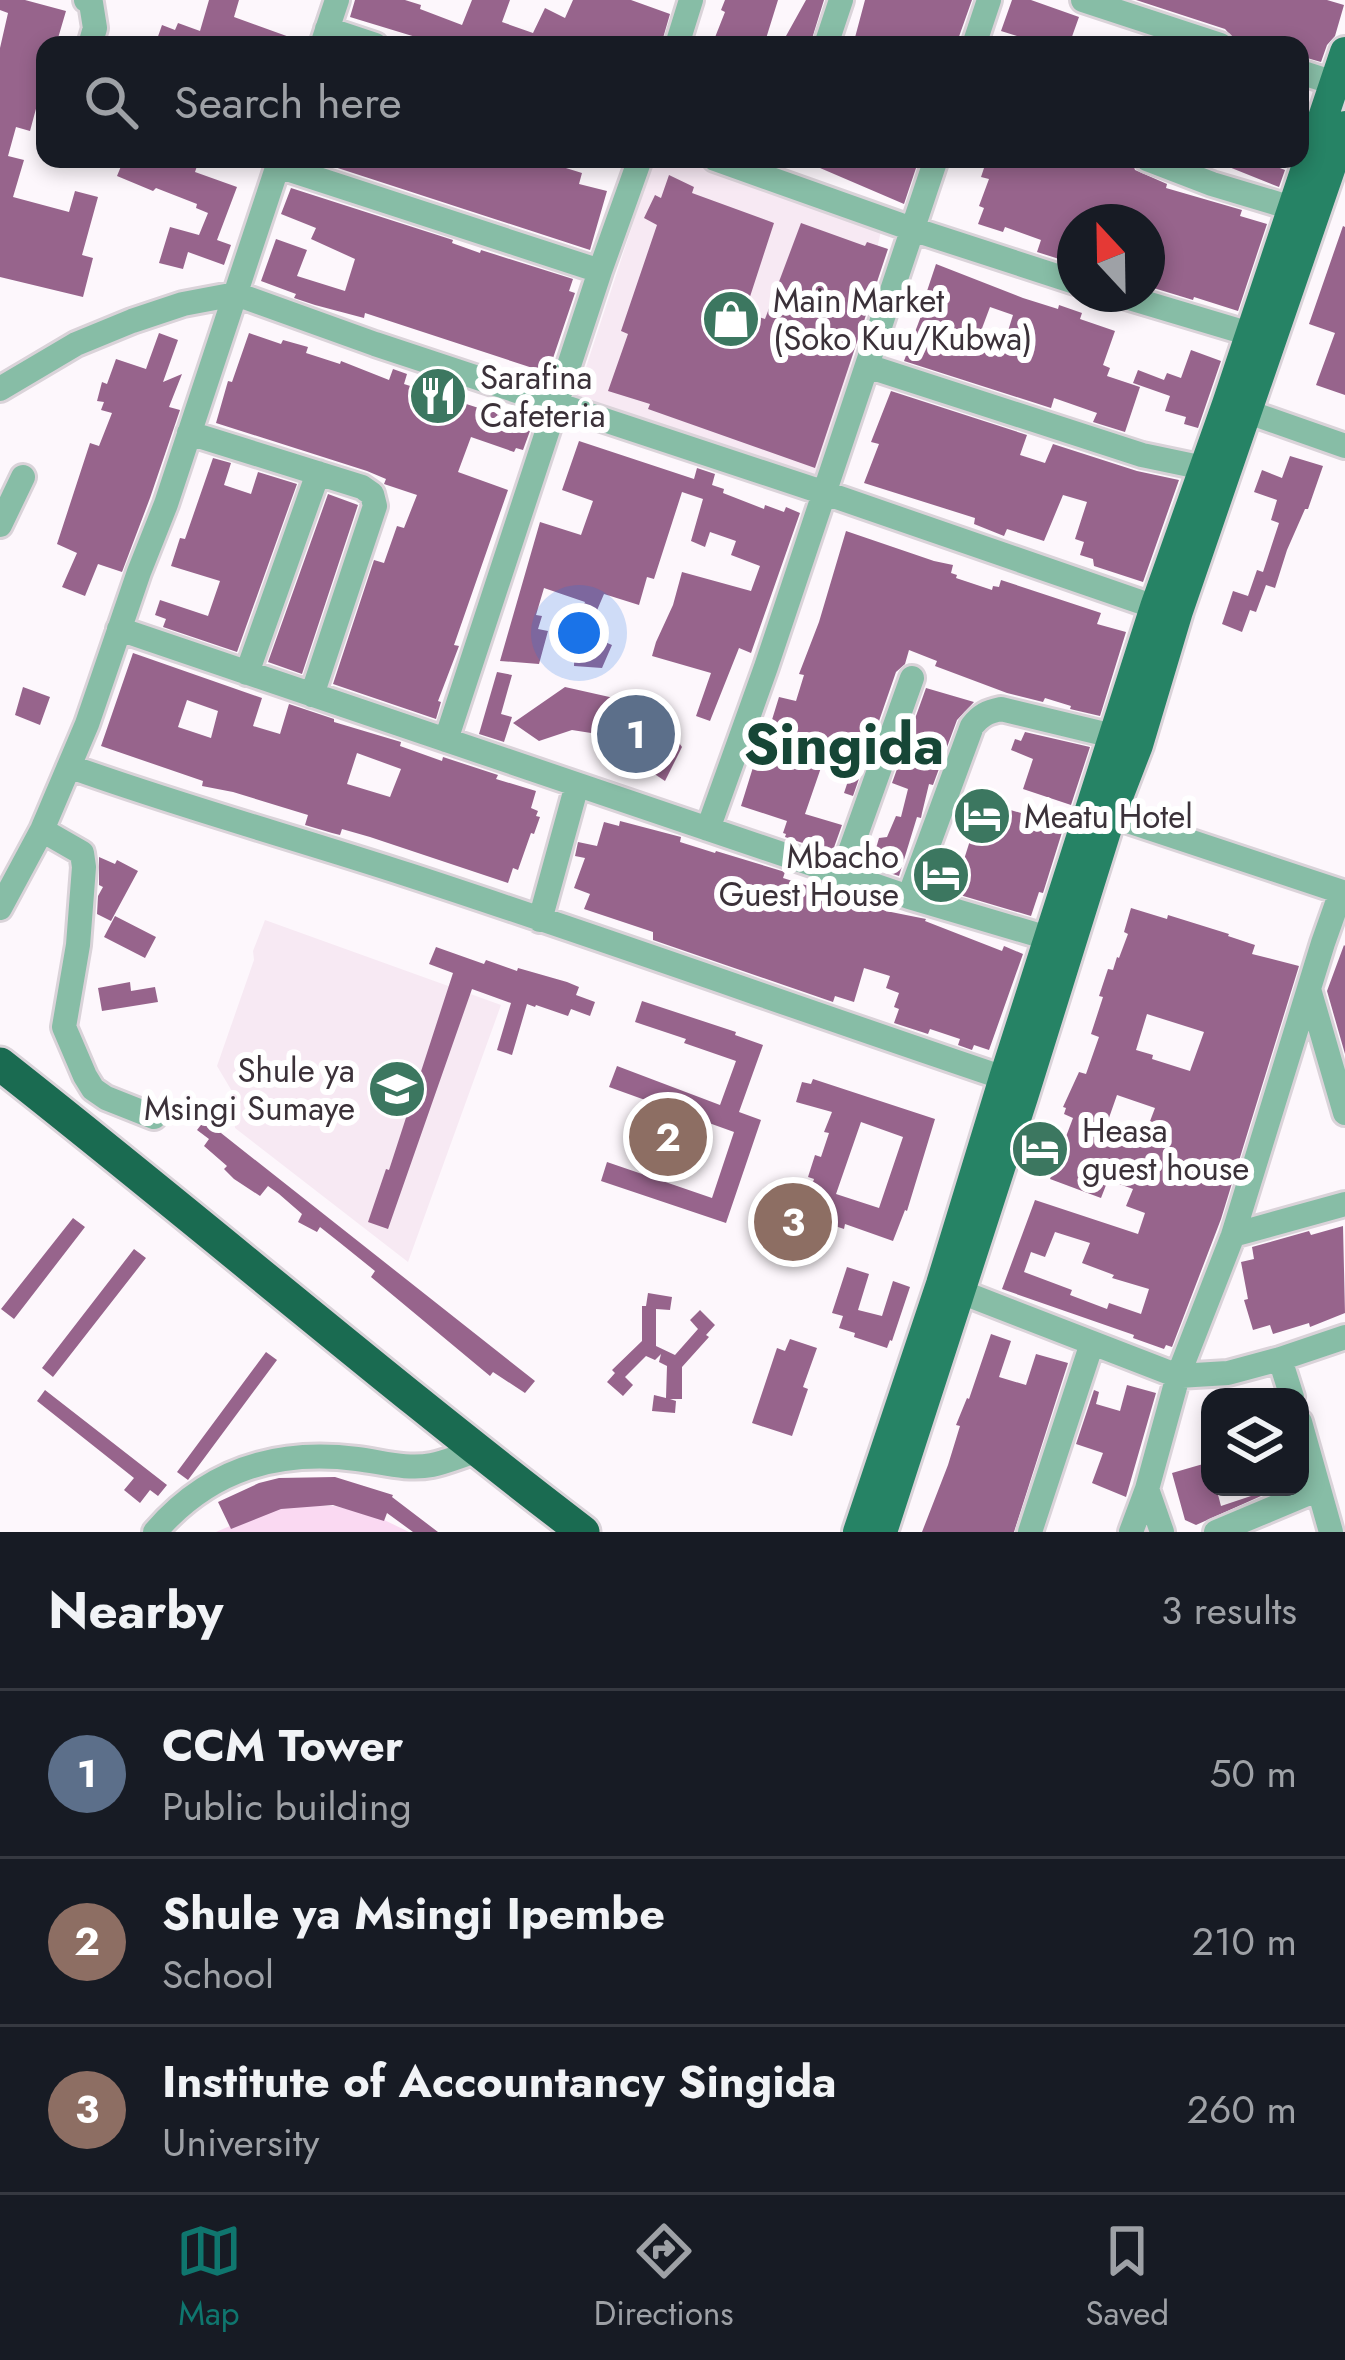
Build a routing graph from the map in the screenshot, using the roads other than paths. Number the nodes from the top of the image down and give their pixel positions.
1 (86, 0) edge
2 (337, 0) edge
3 (841, 0) edge
4 (988, 0) edge
5 (1083, 0) edge
6 (681, 3) edge
7 (93, 36) edge
8 (324, 36) edge
9 (677, 36) edge
10 (829, 36) edge
11 (977, 36) edge
12 (1193, 36) edge
13 (1345, 52) edge
14 (1309, 74) edge
15 (1334, 83) junction
16 (1345, 126) edge
17 (1309, 157) edge
18 (277, 168) edge
19 (297, 168) edge
20 (637, 168) edge
21 (932, 168) edge
22 (1170, 168) edge
23 (1305, 168) edge
24 (790, 171) edge
25 (1292, 208) junction
26 (912, 229) junction
27 (600, 271) junction
28 (1057, 276) edge
29 (236, 294) junction
30 (1165, 309) edge
31 (1250, 334) junction
32 (866, 366) junction
33 (0, 389) edge
34 (556, 403) junction
35 (1238, 408) junction
36 (189, 433) junction
37 (1345, 446) edge
38 (1204, 468) junction
39 (318, 472) junction
40 (23, 477) dead end
41 (824, 493) junction
42 (0, 525) edge
43 (1155, 607) junction
44 (119, 628) junction
45 (247, 673) junction
46 (911, 677) dead end
47 (312, 695) junction
48 (1113, 736) junction
49 (446, 740) junction
50 (71, 767) junction
51 (577, 785) junction
52 (1101, 812) junction
53 (708, 829) junction
54 (42, 830) junction
55 (842, 874) junction
56 (1343, 892) edge
57 (908, 897) junction
58 (0, 908) edge
59 (540, 920) junction
60 (1048, 938) junction
61 (1309, 987) junction
62 (0, 1064) edge
63 (1004, 1078) junction
64 (1345, 1113) edge
65 (154, 1117) dead end
66 (1345, 1204) edge
67 (1233, 1235) junction
68 (950, 1288) junction
69 (1345, 1337) edge
70 (1092, 1343) junction
71 (1280, 1359) junction
72 (1178, 1376) junction
73 (1289, 1388) edge
74 (477, 1451) junction
75 (1309, 1454) edge
76 (1147, 1489) junction
77 (1319, 1489) junction
78 (155, 1532) edge
79 (583, 1532) edge
80 (858, 1532) edge
81 (882, 1532) edge
82 (1030, 1532) edge
83 (1131, 1532) edge
84 (1162, 1532) edge
85 (1216, 1532) edge
86 (1331, 1532) edge

1 - 7 street
2 - 8 street
3 - 10 street
4 - 11 street
5 - 12 street
6 - 9 street
13 - 15 main road
14 - 15 street
15 - 17 main road
16 - 35 main road
18 - 29 street
19 - 27 street
20 - 27 street
21 - 26 street
22 - 25 street
23 - 25 main road
24 - 26 street
25 - 31 main road
26 - 28 street
26 - 32 street
27 - 34 street
29 - 33 street
29 - 34 street
29 - 36 street
30 - 31 street
31 - 35 main road
32 - 38 street
32 - 41 street
34 - 41 street
34 - 49 street
35 - 37 street
35 - 38 main road
35 - 52 main road
36 - 39 street
36 - 44 street
38 - 43 main road
39 - 45 street
39 - 47 street
40 - 42 street
41 - 43 street
41 - 53 street
43 - 48 main road
44 - 45 street
44 - 50 street
45 - 47 street
46 - 55 street
47 - 49 street
48 - 52 main road
48 - 57 street
49 - 51 street
50 - 54 street
50 - 59 street
51 - 53 street
51 - 59 street
52 - 56 street
52 - 60 main road
52 - 68 main road
53 - 55 street
54 - 58 street
54 - 65 street
55 - 57 street
56 - 61 street
57 - 60 street
59 - 63 street
60 - 63 main road
61 - 64 street
61 - 67 street
62 - 74 highway
63 - 68 main road
66 - 67 street
67 - 72 street
68 - 70 street
68 - 80 main road
68 - 81 main road
69 - 71 street
70 - 72 street
70 - 82 street
71 - 72 street
71 - 73 street
72 - 76 street
74 - 78 street
74 - 79 highway
75 - 77 street
76 - 83 street
76 - 84 street
77 - 85 street
77 - 86 street

